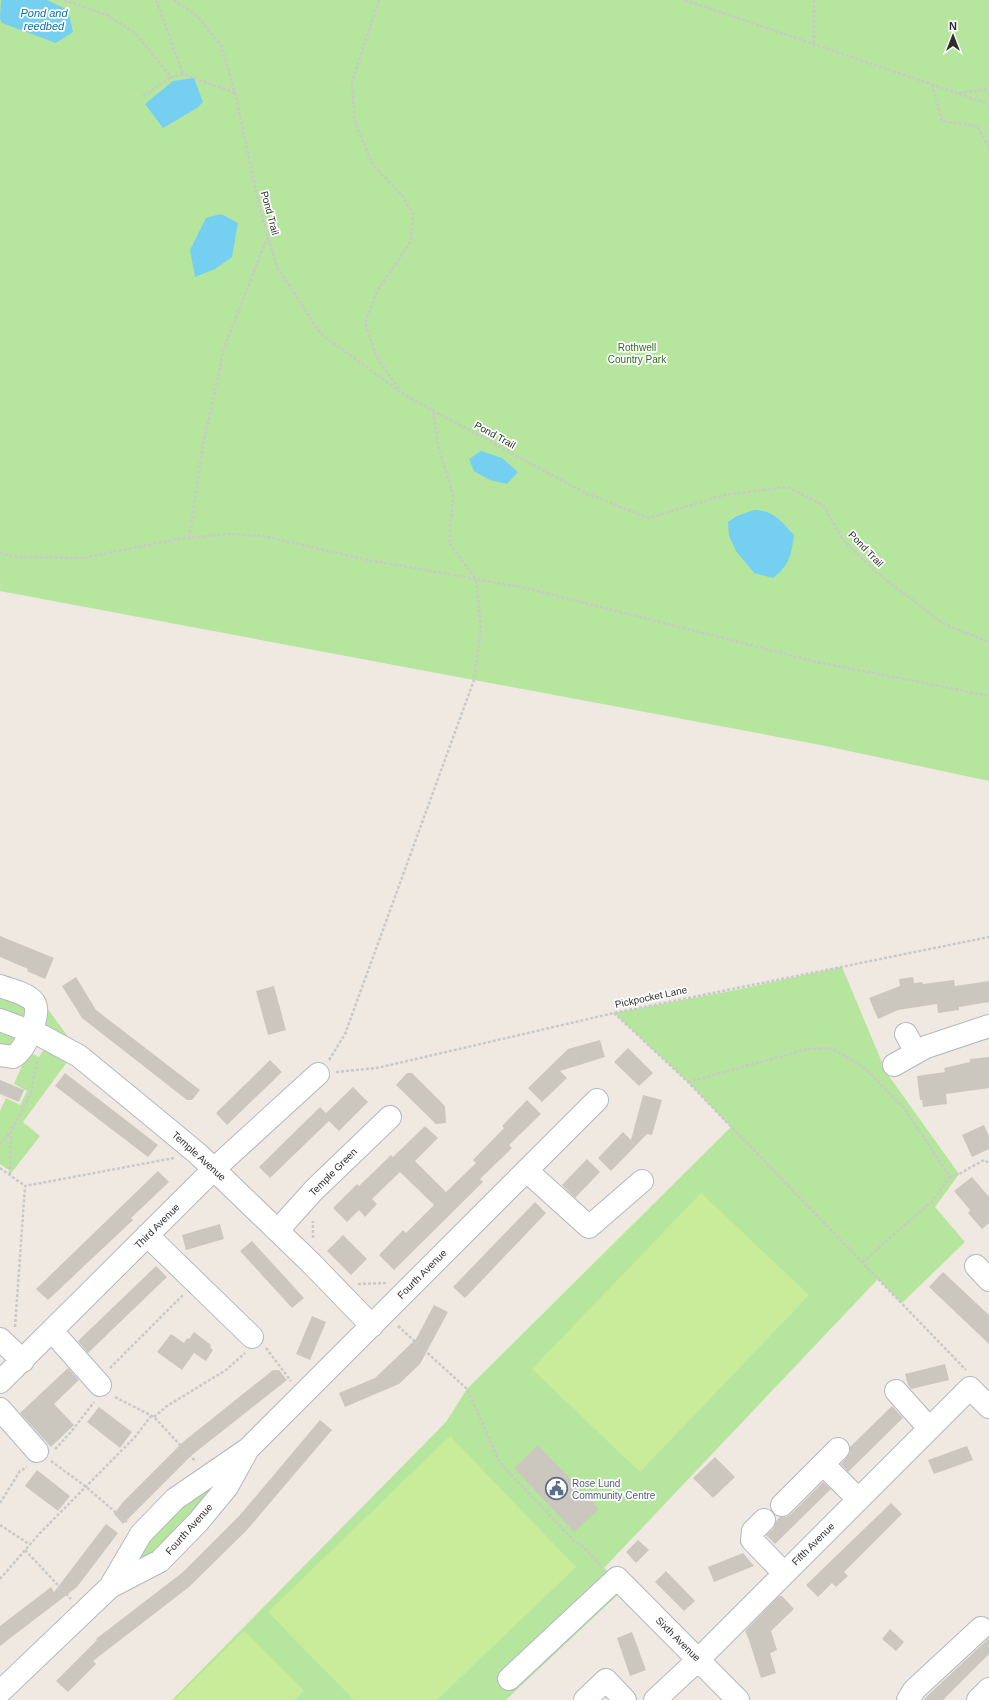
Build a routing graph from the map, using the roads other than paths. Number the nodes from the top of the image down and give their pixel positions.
1 (0, 986) edge
2 (0, 1020) edge
3 (989, 1026) edge
4 (36, 1034) junction
5 (0, 1055) edge
6 (894, 1066) dead end
7 (318, 1074) road end
8 (597, 1100) dead end
9 (390, 1116) dead end
10 (214, 1169) junction
11 (528, 1171) junction
12 (642, 1181) dead end
13 (278, 1230) junction
14 (147, 1235) junction
15 (378, 1320) junction
16 (52, 1331) junction
17 (255, 1340) road end
18 (12, 1350) edge
19 (0, 1382) edge
20 (101, 1389) road end
21 (896, 1391) dead end
22 (989, 1407) edge
23 (0, 1410) edge
24 (929, 1428) junction
25 (248, 1449) junction
26 (838, 1449) dead end
27 (41, 1453) road end
28 (823, 1464) junction
29 (858, 1499) junction
30 (782, 1505) dead end
31 (764, 1520) dead end
32 (784, 1573) junction
33 (110, 1587) junction
34 (981, 1628) dead end
35 (699, 1659) junction
36 (509, 1679) dead end
37 (989, 1689) edge
38 (0, 1692) edge
39 (585, 1700) edge
40 (625, 1700) edge
41 (655, 1700) edge
42 (738, 1700) edge
43 (908, 1700) edge
44 (978, 1700) edge

1 - 4 street
2 - 4 street, Temple Avenue
3 - 6 street
4 - 5 street
4 - 10 street, Temple Avenue
7 - 10 street, Third Avenue
8 - 11 street, Fourth Avenue
9 - 13 street, Temple Green
10 - 13 street, Temple Avenue
10 - 14 street, Third Avenue
11 - 12 street
11 - 15 street, Fourth Avenue
13 - 15 street, Temple Avenue
14 - 16 street, Third Avenue
14 - 17 street
15 - 25 street, Fourth Avenue
16 - 18 street, Third Avenue
16 - 20 street
18 - 19 street, Third Avenue
21 - 24 street
22 - 24 street, Fifth Avenue
23 - 27 street
24 - 29 street, Fifth Avenue
25 - 33 street, Fourth Avenue
25 - 33 street, Fourth Avenue
26 - 28 street
28 - 29 street
28 - 30 street
29 - 32 street, Fifth Avenue
31 - 32 street
32 - 35 street, Fifth Avenue
33 - 38 street, Fourth Avenue
34 - 43 street
35 - 36 street, Sixth Avenue
35 - 41 street, Fifth Avenue
35 - 42 street, Sixth Avenue
37 - 44 street
39 - 40 street

